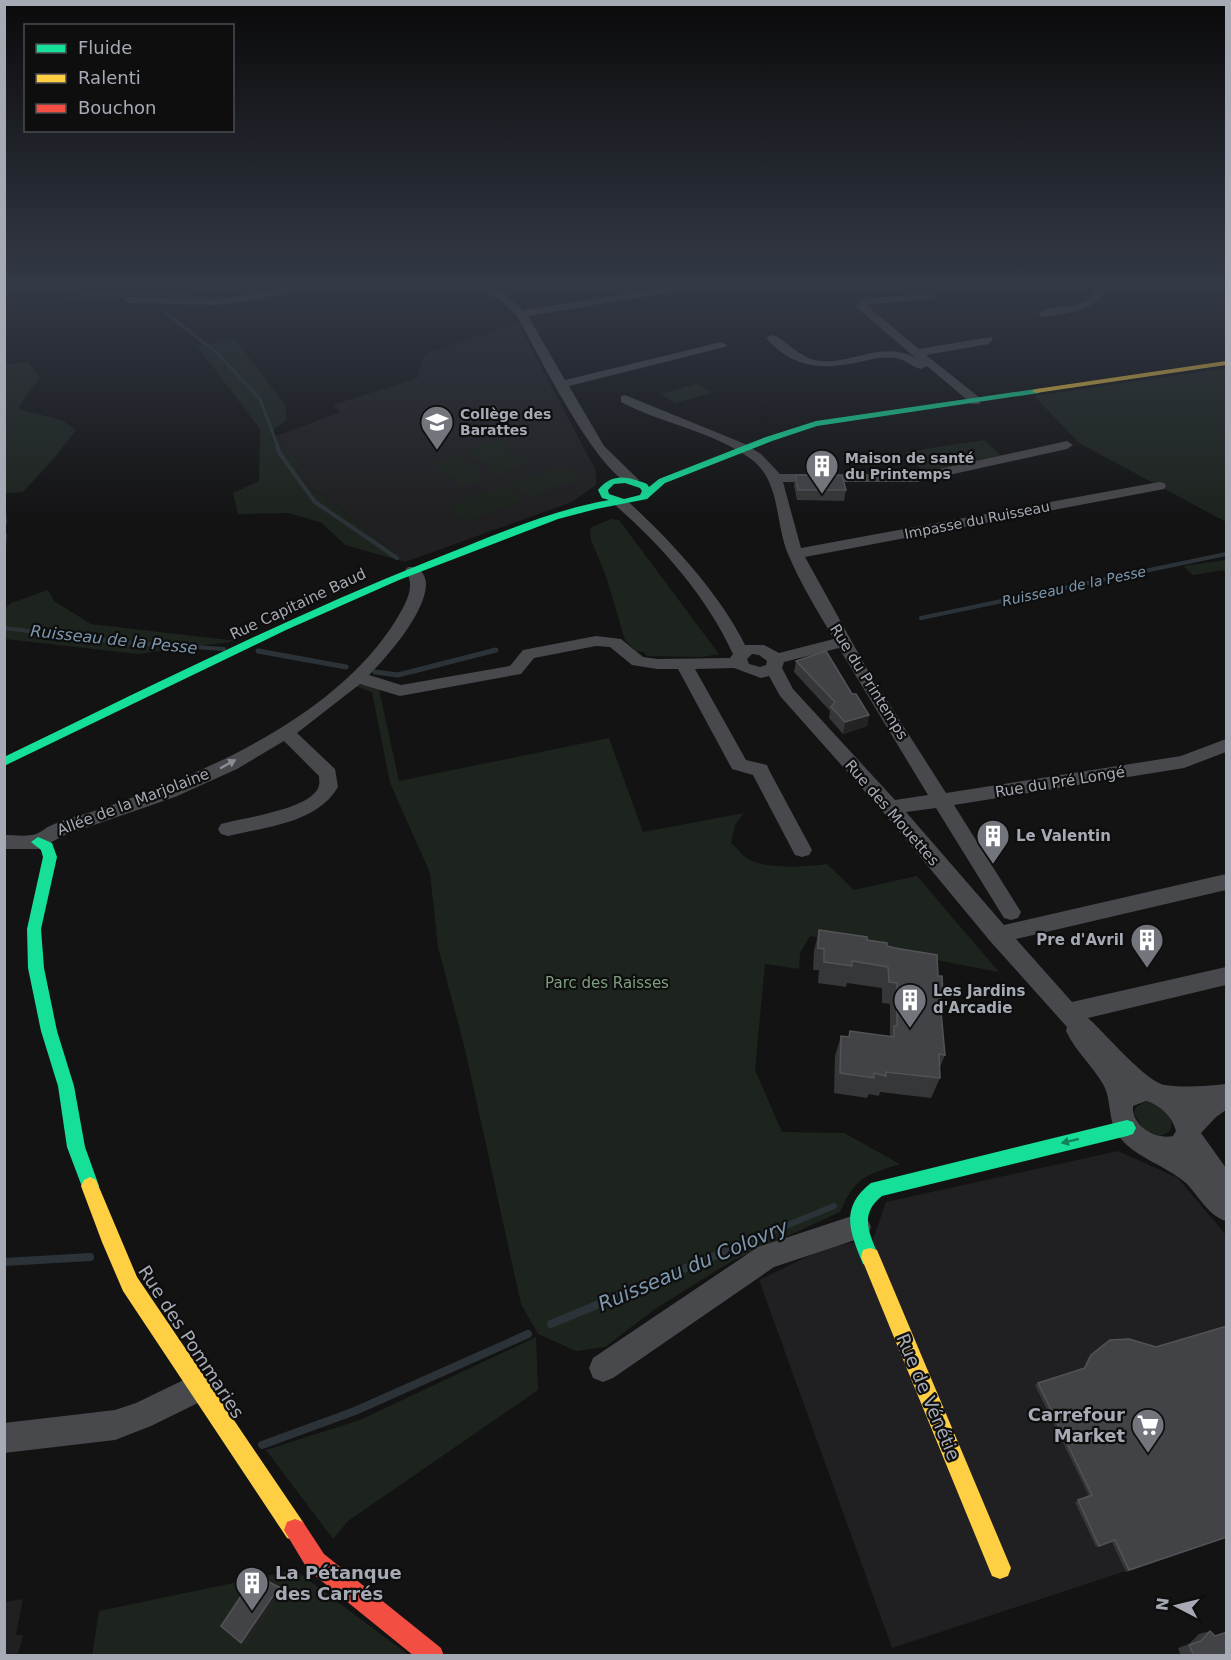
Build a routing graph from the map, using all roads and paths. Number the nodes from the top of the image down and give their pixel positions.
1 (551, 363) edge
2 (646, 363) edge
3 (917, 363) edge
4 (928, 363) edge
5 (1224, 363) edge
6 (563, 384) junction
7 (625, 399) dead end
8 (970, 402) junction
9 (1067, 445) dead end
10 (599, 448) junction
11 (742, 449) junction
12 (774, 478) junction
13 (634, 481) junction
14 (1159, 486) dead end
15 (604, 488) junction
16 (646, 496) junction
17 (619, 502) junction
18 (547, 520) junction
19 (653, 531) junction
20 (795, 554) junction
21 (413, 570) junction
22 (842, 642) junction
23 (745, 655) junction
24 (683, 663) junction
25 (775, 664) junction
26 (754, 672) junction
27 (354, 680) junction
28 (786, 692) junction
29 (285, 732) junction
30 (1227, 745) edge
31 (4, 762) edge
32 (943, 801) junction
33 (891, 808) junction
34 (228, 829) dead end
35 (4, 842) edge
36 (38, 842) junction
37 (802, 850) dead end
38 (1227, 882) edge
39 (1011, 912) dead end
40 (998, 935) junction
41 (1227, 976) edge
42 (1067, 1013) junction
43 (1159, 1094) junction
44 (1227, 1097) edge
45 (1121, 1105) junction
46 (1188, 1132) junction
47 (1137, 1136) junction
48 (1227, 1187) edge
49 (1227, 1209) edge
50 (858, 1227) junction
51 (603, 1368) dead end
52 (198, 1388) junction
53 (4, 1438) edge
54 (1000, 1568) dead end
55 (432, 1656) edge

1 - 6 street
2 - 6 street
3 - 8 street
4 - 8 street
5 - 8 main road
6 - 10 street
7 - 11 street, Rue du Printemps
8 - 11 main road
9 - 12 street
10 - 13 street
10 - 15 street
11 - 12 street, Rue du Printemps
11 - 13 main road, Rue Capitaine Baud
11 - 16 main road
12 - 20 street, Rue du Printemps
13 - 15 main road, Rue Capitaine Baud
13 - 16 main road
14 - 20 street, Impasse du Ruisseau
15 - 17 main road
15 - 18 main road, Rue Capitaine Baud
16 - 17 main road, Rue Capitaine Baud
16 - 19 street
17 - 18 main road, Rue Capitaine Baud
17 - 19 street
18 - 21 main road, Rue Capitaine Baud
19 - 23 street
20 - 22 street, Rue du Printemps
21 - 27 street, Allée de la Marjolaine
21 - 31 main road, Rue Capitaine Baud
22 - 25 street
22 - 32 street, Rue du Printemps
23 - 24 street
23 - 25 street
23 - 26 street, Rue des Mouettes
24 - 27 street
24 - 37 street
25 - 26 street
25 - 28 street, Rue des Mouettes
26 - 28 street, Rue des Mouettes
27 - 29 street, Allée de la Marjolaine
28 - 33 street, Rue des Mouettes
29 - 34 street
36 -> 29 street, Allée de la Marjolaine
30 - 32 street, Rue du Pré Longé
32 - 33 street, Rue du Pré Longé
32 - 39 street, Rue du Printemps
33 - 40 street, Rue des Mouettes
35 - 36 street, Allée de la Marjolaine
36 - 52 main road, Rue des Pommaries
38 - 40 street
40 - 42 street, Rue des Mouettes
41 - 42 street
42 - 43 street, Rue des Mouettes
42 - 45 street, Rue des Mouettes
43 - 44 street
43 - 45 street
43 - 46 street
44 - 46 street
45 - 47 street
46 - 47 street
46 - 48 street
47 - 49 street
47 -> 50 main road
50 - 51 street
50 - 54 main road, Rue de Vénétie
52 - 53 street
52 - 55 main road, Rue des Pommaries

